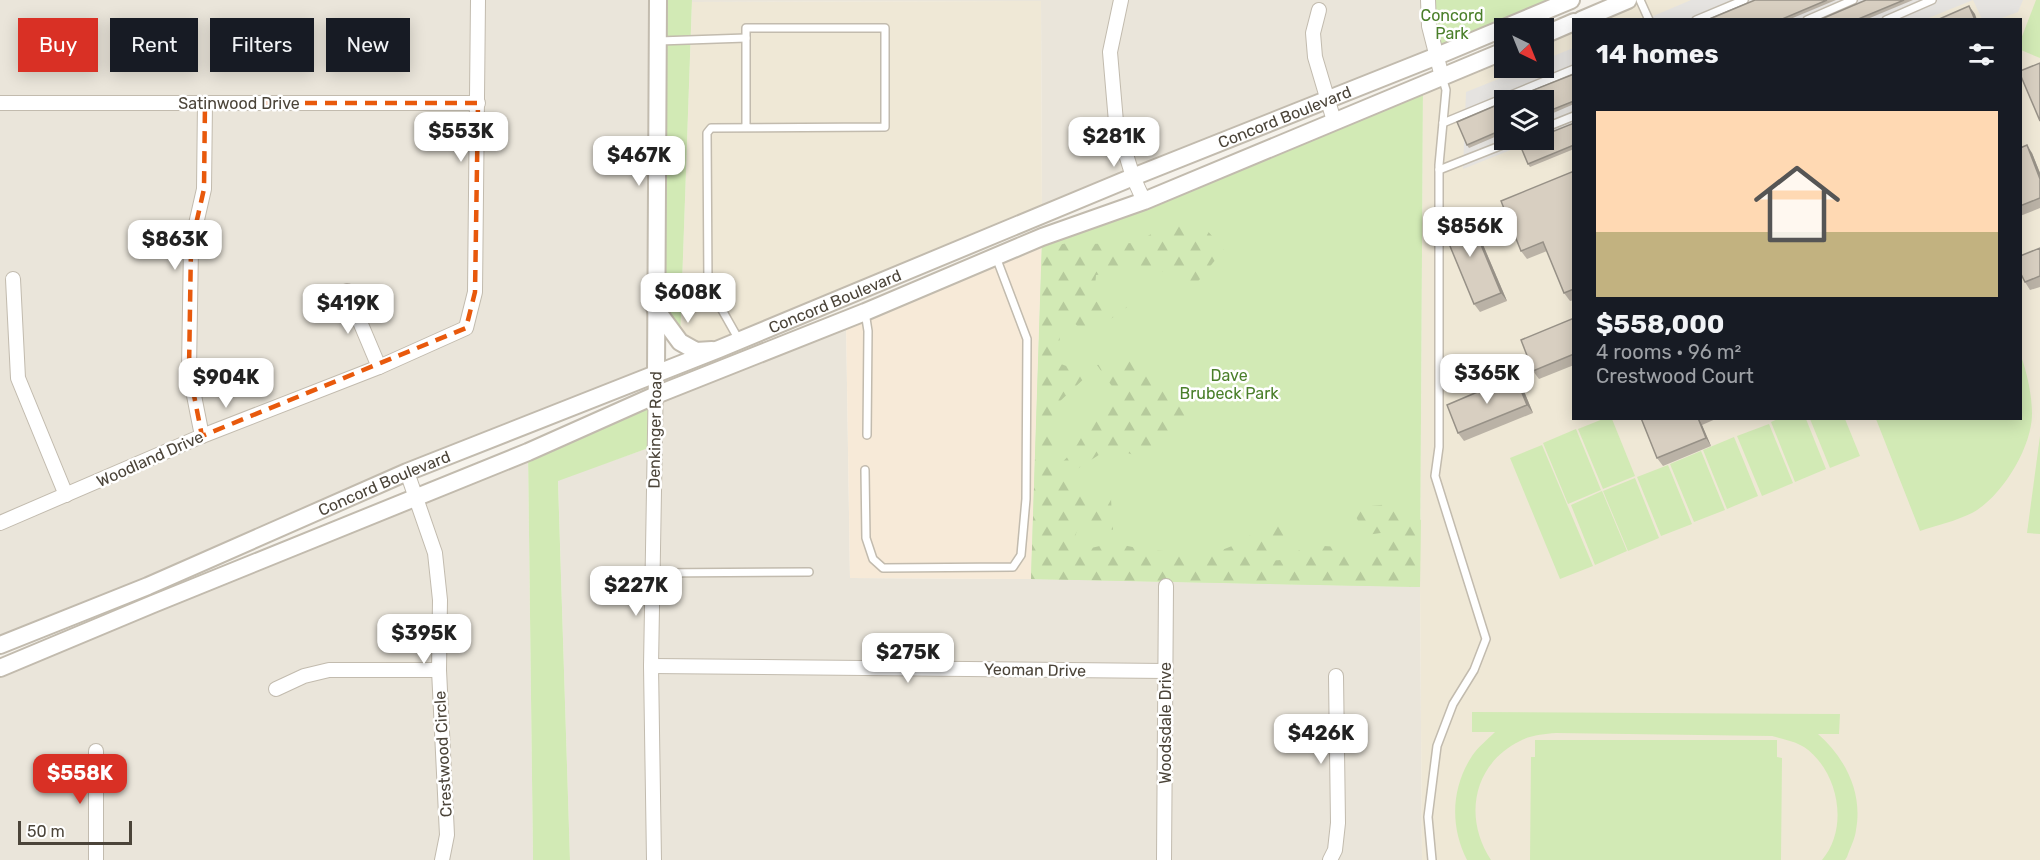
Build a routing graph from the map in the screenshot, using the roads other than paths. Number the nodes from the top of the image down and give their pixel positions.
1 (478, 0) edge
2 (658, 0) edge
3 (1121, 0) edge
4 (1428, 0) edge
5 (1571, 0) edge
6 (1628, 0) edge
7 (1640, 0) edge
8 (1744, 0) edge
9 (1853, 0) edge
10 (1932, 0) edge
11 (1319, 10) dead end
12 (1586, 18) edge
13 (1648, 18) edge
14 (1701, 18) edge
15 (1812, 18) edge
16 (1891, 18) edge
17 (1572, 23) edge
18 (1554, 31) edge
19 (746, 38) junction
20 (658, 41) junction
21 (1494, 55) edge
22 (1437, 56) junction
23 (1572, 70) edge
24 (1442, 77) junction
25 (1328, 100) junction
26 (0, 103) edge
27 (205, 103) junction
28 (478, 103) junction
29 (1572, 117) edge
30 (1334, 121) junction
31 (1443, 123) junction
32 (1554, 124) edge
33 (746, 128) junction
34 (1494, 148) edge
35 (1439, 170) junction
36 (1133, 177) junction
37 (1144, 201) junction
38 (996, 257) junction
39 (13, 279) dead end
40 (347, 291) dead end
41 (655, 308) junction
42 (865, 312) junction
43 (739, 340) junction
44 (719, 349) junction
45 (379, 367) junction
46 (656, 374) junction
47 (656, 394) junction
48 (867, 435) dead end
49 (202, 436) junction
50 (865, 470) dead end
51 (407, 472) junction
52 (66, 495) junction
53 (417, 498) junction
54 (0, 523) edge
55 (809, 572) dead end
56 (653, 573) junction
57 (1166, 585) dead end
58 (0, 645) edge
59 (651, 666) junction
60 (0, 668) edge
61 (439, 670) junction
62 (1166, 671) junction
63 (1336, 676) dead end
64 (276, 689) dead end
65 (96, 751) dead end
66 (96, 860) edge
67 (442, 860) edge
68 (654, 860) edge
69 (1164, 860) edge
70 (1330, 860) edge
71 (1432, 860) edge

1 - 28 street
2 - 20 street, Denkinger Road
3 - 36 street
4 - 22 street
5 - 22 street, Concord Boulevard
6 - 12 street
7 - 13 lane
8 - 14 lane
9 - 15 lane
10 - 16 lane
11 - 25 street
17 - 18 street
19 - 20 lane
19 - 33 lane
19 - 33 lane
20 - 41 street, Denkinger Road
21 - 24 street, Concord Boulevard
22 - 24 street
22 - 25 street, Concord Boulevard
23 - 31 lane
24 - 30 street, Concord Boulevard
24 - 31 lane
25 - 30 street
25 - 36 street, Concord Boulevard
26 - 27 street, Satinwood Drive
27 - 28 street, Satinwood Drive
27 - 49 street
28 - 45 street, Woodland Drive
29 - 32 lane
30 - 37 street, Concord Boulevard
31 - 35 lane
33 - 43 lane
34 - 35 lane
35 - 71 lane
36 - 37 street
36 - 43 street, Concord Boulevard
37 - 38 street, Concord Boulevard
38 - 42 street, Concord Boulevard
38 - 50 lane
39 - 52 street
40 - 45 street
41 - 44 street
41 - 46 street, Denkinger Road
42 - 47 street, Concord Boulevard
42 - 48 lane
43 - 44 street, Concord Boulevard
44 - 46 street, Concord Boulevard
45 - 49 street, Woodland Drive
46 - 47 street, Denkinger Road
46 - 51 street, Concord Boulevard
47 - 53 street, Concord Boulevard
47 - 56 street, Denkinger Road
49 - 52 street, Woodland Drive
51 - 53 street, Crestwood Circle
51 - 58 street, Concord Boulevard
52 - 54 street, Woodland Drive
53 - 60 street, Concord Boulevard
53 - 61 street, Crestwood Circle
55 - 56 lane
56 - 59 street, Denkinger Road
57 - 62 street, Woodsdale Drive
59 - 62 street, Yeoman Drive
59 - 68 street, Denkinger Road
61 - 64 street
61 - 67 street, Crestwood Circle
62 - 69 street, Woodsdale Drive
63 - 70 street
65 - 66 street

